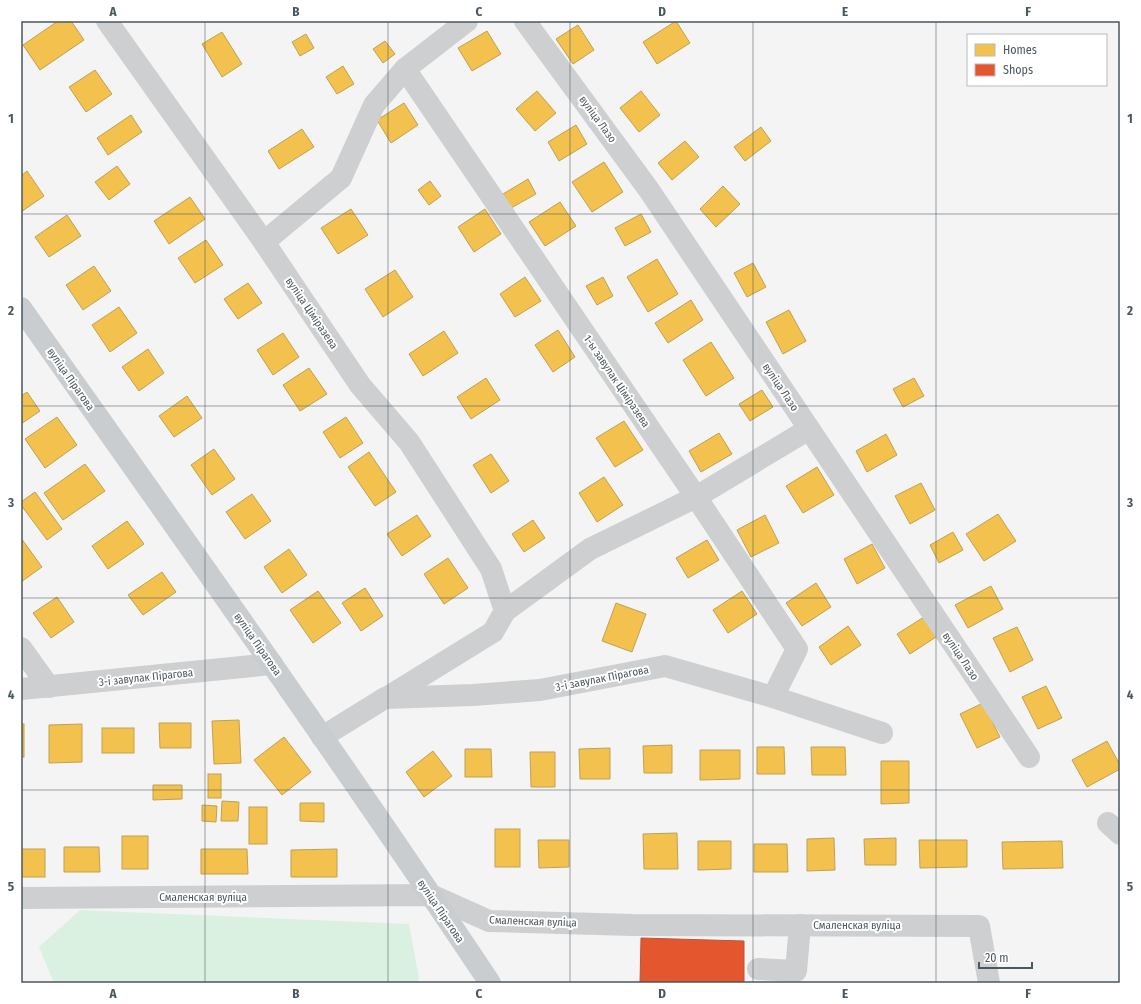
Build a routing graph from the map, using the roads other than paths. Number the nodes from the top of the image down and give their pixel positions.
1 (107, 21) edge
2 (468, 21) edge
3 (525, 21) edge
4 (405, 69) junction
5 (264, 242) junction
6 (21, 308) edge
7 (809, 429) junction
8 (696, 497) junction
9 (505, 611) junction
10 (21, 648) edge
11 (272, 664) junction
12 (48, 687) junction
13 (21, 689) edge
14 (385, 698) junction
15 (774, 698) junction
16 (882, 733) dead end
17 (322, 737) junction
18 (1029, 757) dead end
19 (431, 895) junction
20 (21, 898) edge
21 (800, 925) junction
22 (758, 969) dead end
23 (490, 983) edge
24 (989, 983) edge

1 - 5 street, вуліца Ціміразева
2 - 4 street
3 - 7 street, вуліца Лазо
4 - 5 street
4 - 8 street, 1-ы завулак Ціміразева
5 - 9 street, вуліца Ціміразева
6 - 11 main road, вуліца Пірагова
7 - 8 street
7 - 18 street, вуліца Лазо
8 - 9 street
8 - 15 street, 1-ы завулак Ціміразева
9 - 14 street
10 - 12 street
11 - 12 street, 3-і завулак Пірагова
11 - 17 main road, вуліца Пірагова
12 - 13 street, 3-і завулак Пірагова
14 - 15 street, 3-і завулак Пірагова
14 - 17 street, 3-і завулак Пірагова
15 - 16 street, 3-і завулак Пірагова
17 - 19 main road, вуліца Пірагова
19 - 20 street, Смаленская вуліца
19 - 21 street, Смаленская вуліца
19 - 23 main road, вуліца Пірагова
21 - 22 street
21 - 24 street, Смаленская вуліца

